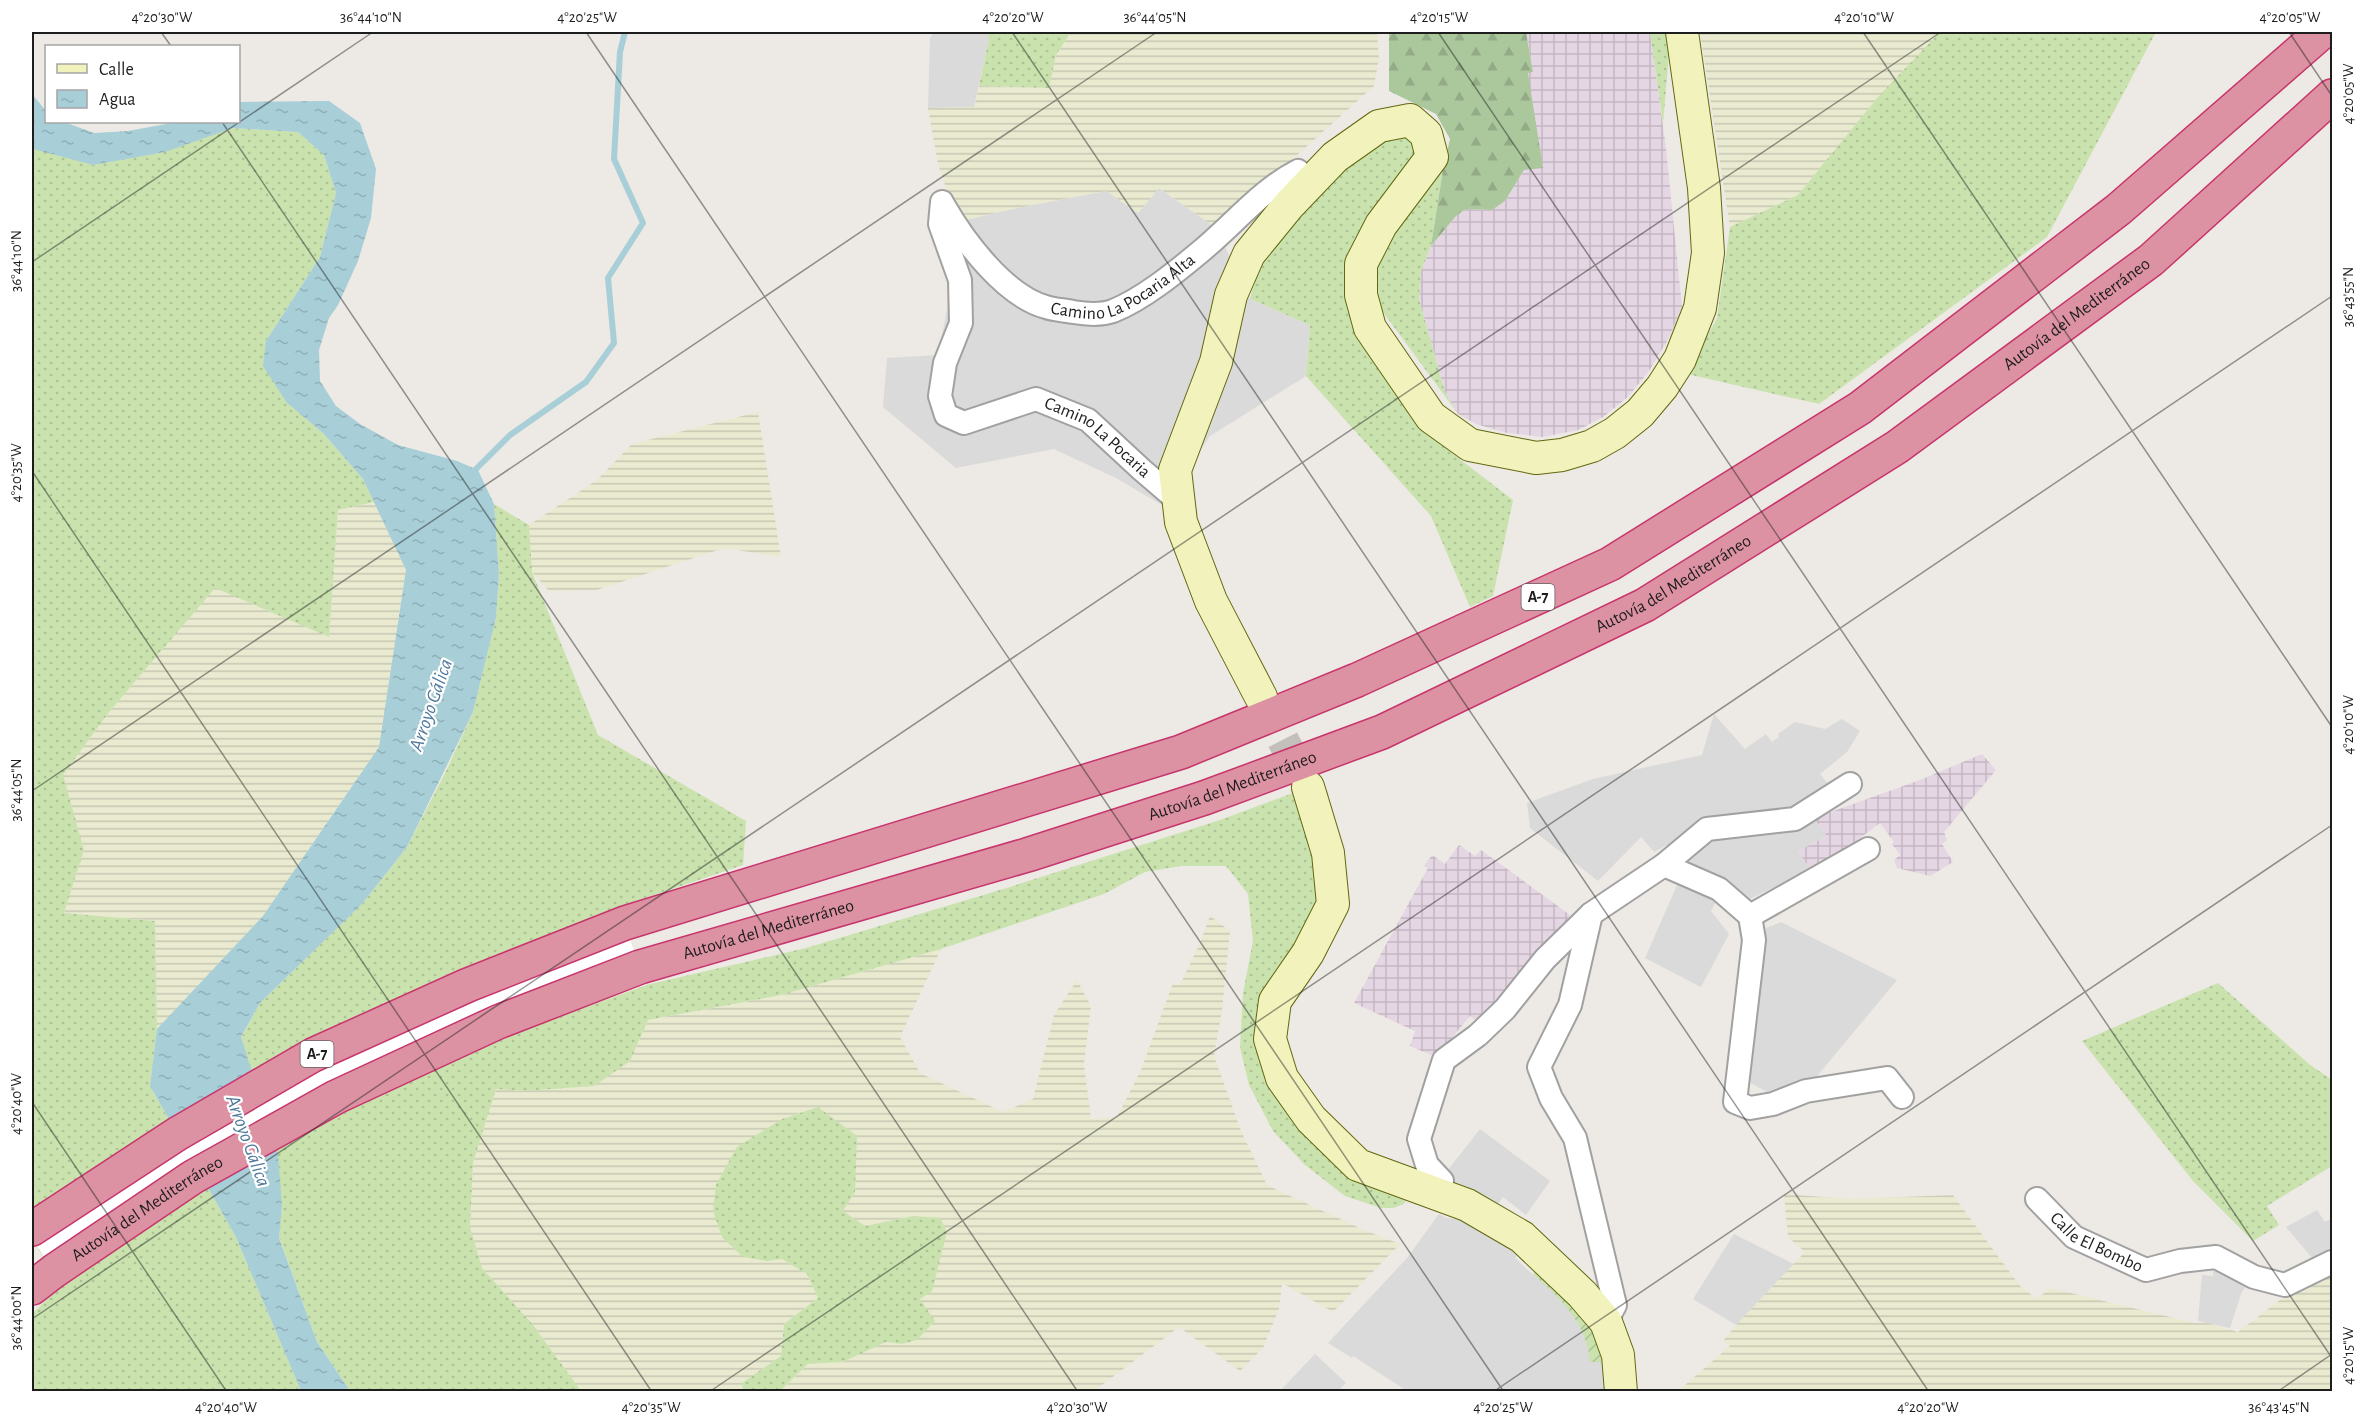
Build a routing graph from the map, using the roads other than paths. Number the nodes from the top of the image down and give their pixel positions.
1 (1682, 32) edge
2 (2322, 32) edge
3 (2332, 96) edge
4 (1311, 182) junction
5 (942, 202) joint
6 (1177, 500) junction
7 (1261, 697) tunnel mouth
8 (1850, 784) dead end
9 (1308, 787) tunnel mouth
10 (1868, 849) dead end
11 (1664, 865) junction
12 (1591, 914) junction
13 (1750, 916) junction
14 (1902, 1097) dead end
15 (1439, 1194) junction
16 (2037, 1199) dead end
17 (32, 1229) edge
18 (2332, 1262) edge
19 (43, 1280) edge
20 (1606, 1322) junction
21 (1621, 1392) edge

1 - 4 main road
2 - 17 highway, A-7
3 - 19 highway, Autovía del Mediterráneo
4 - 5 street, Camino La Pocaria Alta
4 - 6 main road
5 - 6 street, Camino La Pocaria
6 - 7 main road
8 - 11 street
9 - 15 main road
10 - 13 street
11 - 12 street
11 - 13 street
12 - 15 street
12 - 20 street
13 - 14 street
15 - 20 main road
16 - 18 street, Calle El Bombo
20 - 21 main road

